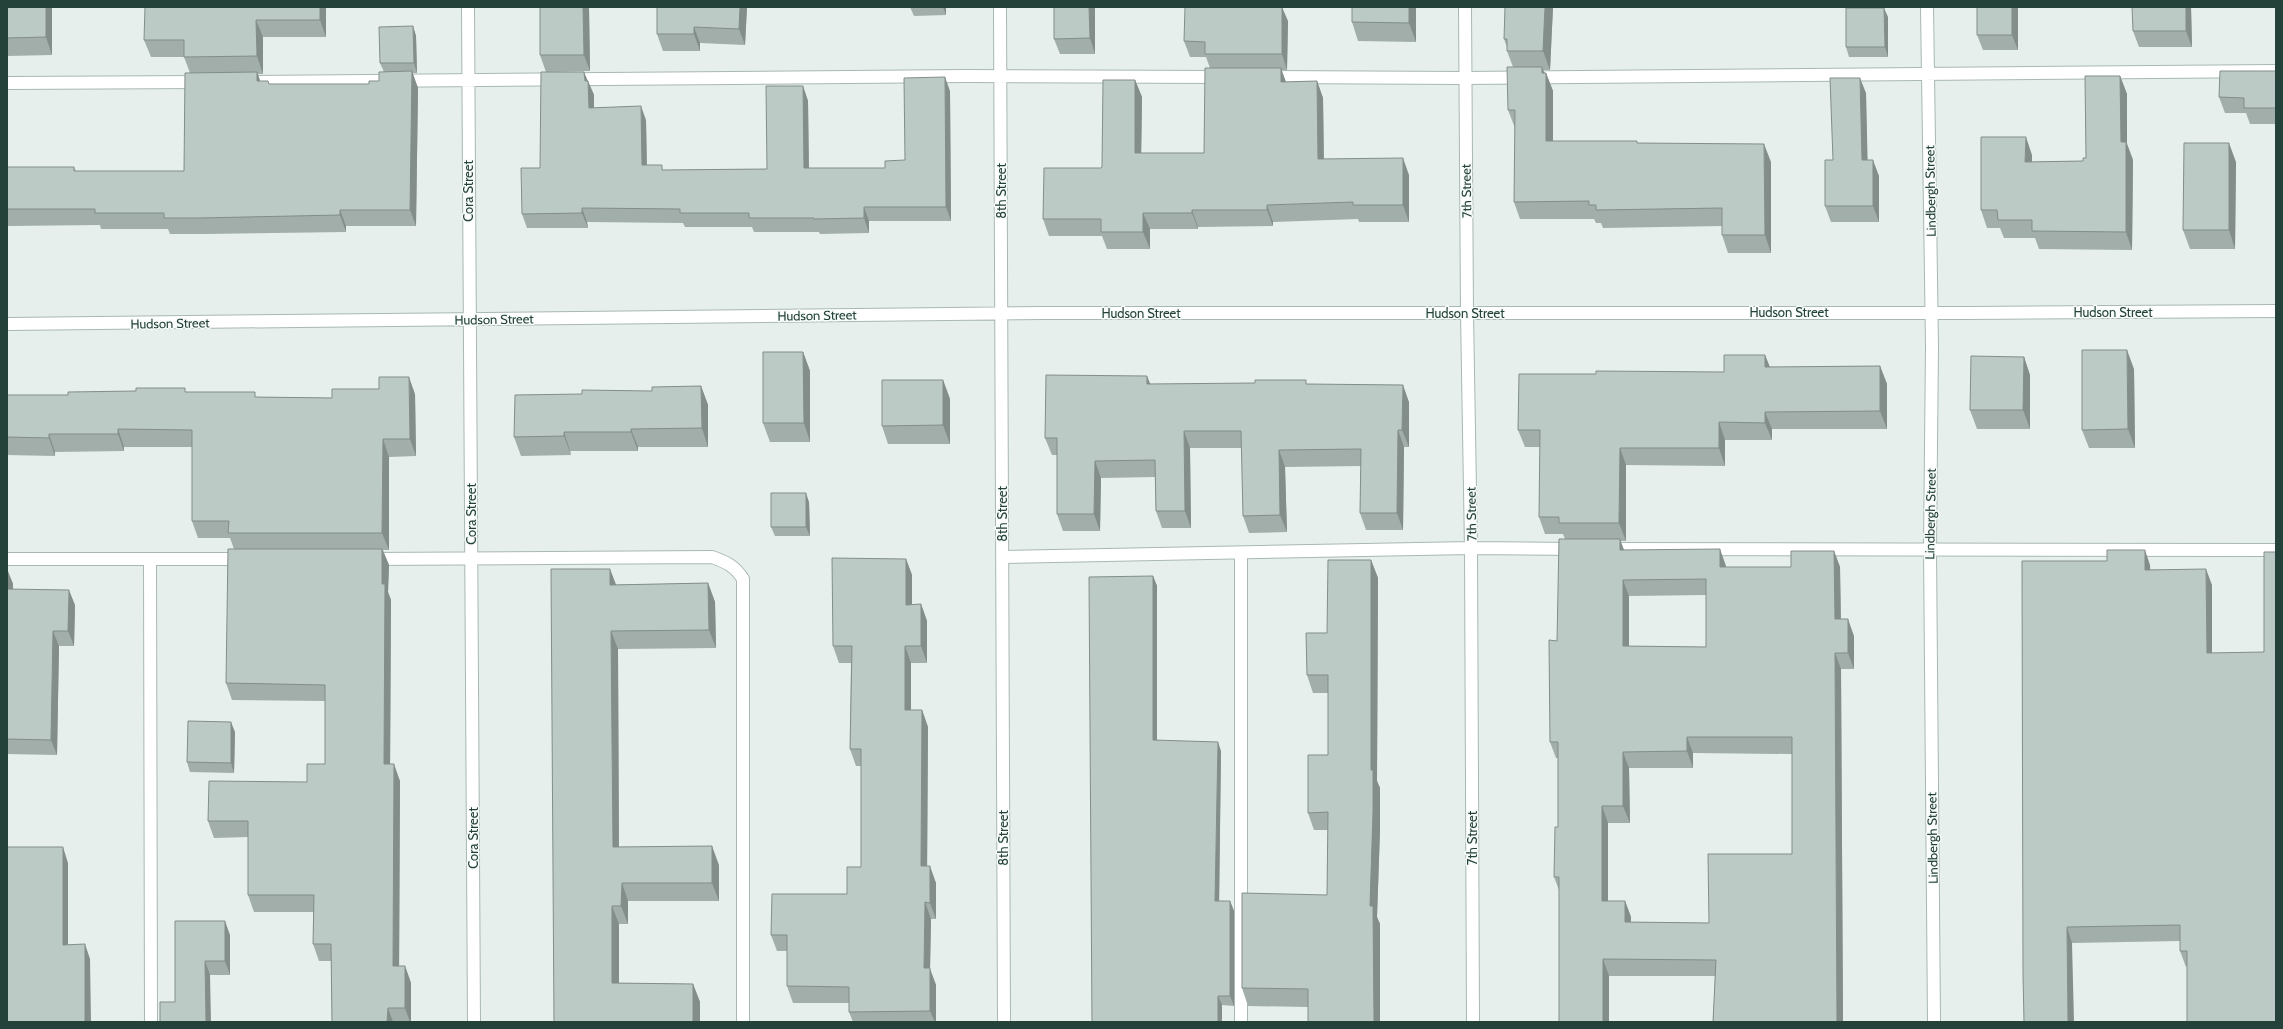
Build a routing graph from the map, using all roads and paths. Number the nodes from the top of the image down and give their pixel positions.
1 (468, 7) edge
2 (1000, 7) edge
3 (1465, 7) edge
4 (1927, 7) edge
5 (2276, 70) edge
6 (1927, 73) junction
7 (1000, 76) junction
8 (1230, 77) edge
9 (1254, 77) edge
10 (1464, 78) junction
11 (468, 81) junction
12 (213, 82) edge
13 (237, 82) edge
14 (7, 83) edge
15 (2276, 311) edge
16 (1932, 312) junction
17 (1467, 313) junction
18 (1000, 314) junction
19 (470, 319) junction
20 (7, 324) edge
21 (1472, 548) junction
22 (1930, 548) junction
23 (2276, 550) edge
24 (1241, 553) junction
25 (1002, 556) junction
26 (472, 558) junction
27 (7, 559) edge
28 (150, 559) junction
29 (259, 559) edge
30 (360, 559) edge
31 (151, 1022) edge
32 (474, 1022) edge
33 (743, 1022) edge
34 (1004, 1022) edge
35 (1242, 1022) edge
36 (1473, 1022) edge
37 (1934, 1022) edge

1 - 11 street, Cora Street
2 - 7 street, 8th Street
3 - 10 street, 7th Street
4 - 6 street, Lindbergh Street
5 - 6 street
6 - 10 street
6 - 16 street, Lindbergh Street
7 - 8 street
7 - 11 street
7 - 18 street, 8th Street
9 - 10 street
10 - 17 street, 7th Street
11 - 13 street
11 - 19 street, Cora Street
12 - 14 street
15 - 16 street, Hudson Street
16 - 17 street, Hudson Street
16 - 22 street, Lindbergh Street
17 - 18 street, Hudson Street
17 - 21 street, 7th Street
18 - 19 street, Hudson Street
18 - 25 street, 8th Street
19 - 20 street, Hudson Street
19 - 26 street, Cora Street
21 - 22 street
21 - 24 street
21 - 36 street, 7th Street
22 - 23 street
22 - 37 street, Lindbergh Street
24 - 25 street
24 - 35 street
25 - 34 street, 8th Street
26 - 30 street
26 - 32 street, Cora Street
26 - 33 street
27 - 28 street
28 - 29 street
28 - 31 street

